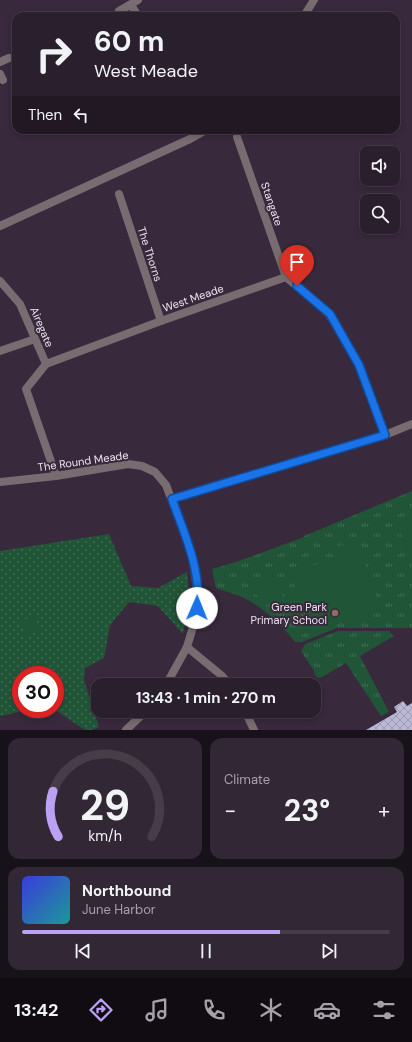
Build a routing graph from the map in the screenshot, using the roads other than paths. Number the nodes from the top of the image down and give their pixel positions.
1 (138, 0) edge
2 (314, 0) edge
3 (131, 5) junction
4 (118, 11) dead end
5 (135, 12) edge
6 (306, 12) edge
7 (9, 58) dead end
8 (0, 62) edge
9 (199, 134) edge
10 (237, 137) dead end
11 (119, 194) dead end
12 (0, 226) edge
13 (286, 277) junction
14 (0, 282) edge
15 (161, 321) junction
16 (35, 339) junction
17 (0, 351) edge
18 (46, 364) junction
19 (412, 424) edge
20 (385, 435) junction
21 (56, 476) junction
22 (0, 482) edge
23 (172, 499) junction
24 (187, 646) junction
25 (170, 678) edge
26 (224, 678) edge
27 (139, 718) edge
28 (248, 718) edge
29 (126, 730) edge
30 (254, 730) edge

1 - 3 street
2 - 6 street
3 - 4 street
3 - 5 street
7 - 8 street
9 - 12 street
10 - 13 street, Stangate
11 - 15 street, The Thorns
13 - 15 street, West Meade
13 - 20 street
14 - 16 street, Airegate
15 - 18 street, West Meade
16 - 17 street
16 - 18 street, Airegate
18 - 21 street
19 - 20 street
20 - 23 street
21 - 22 street, The Round Meade
21 - 23 street, The Round Meade
23 - 24 street, The Round Meade
24 - 25 street, The Round Meade
24 - 26 street
27 - 29 street
28 - 30 street

